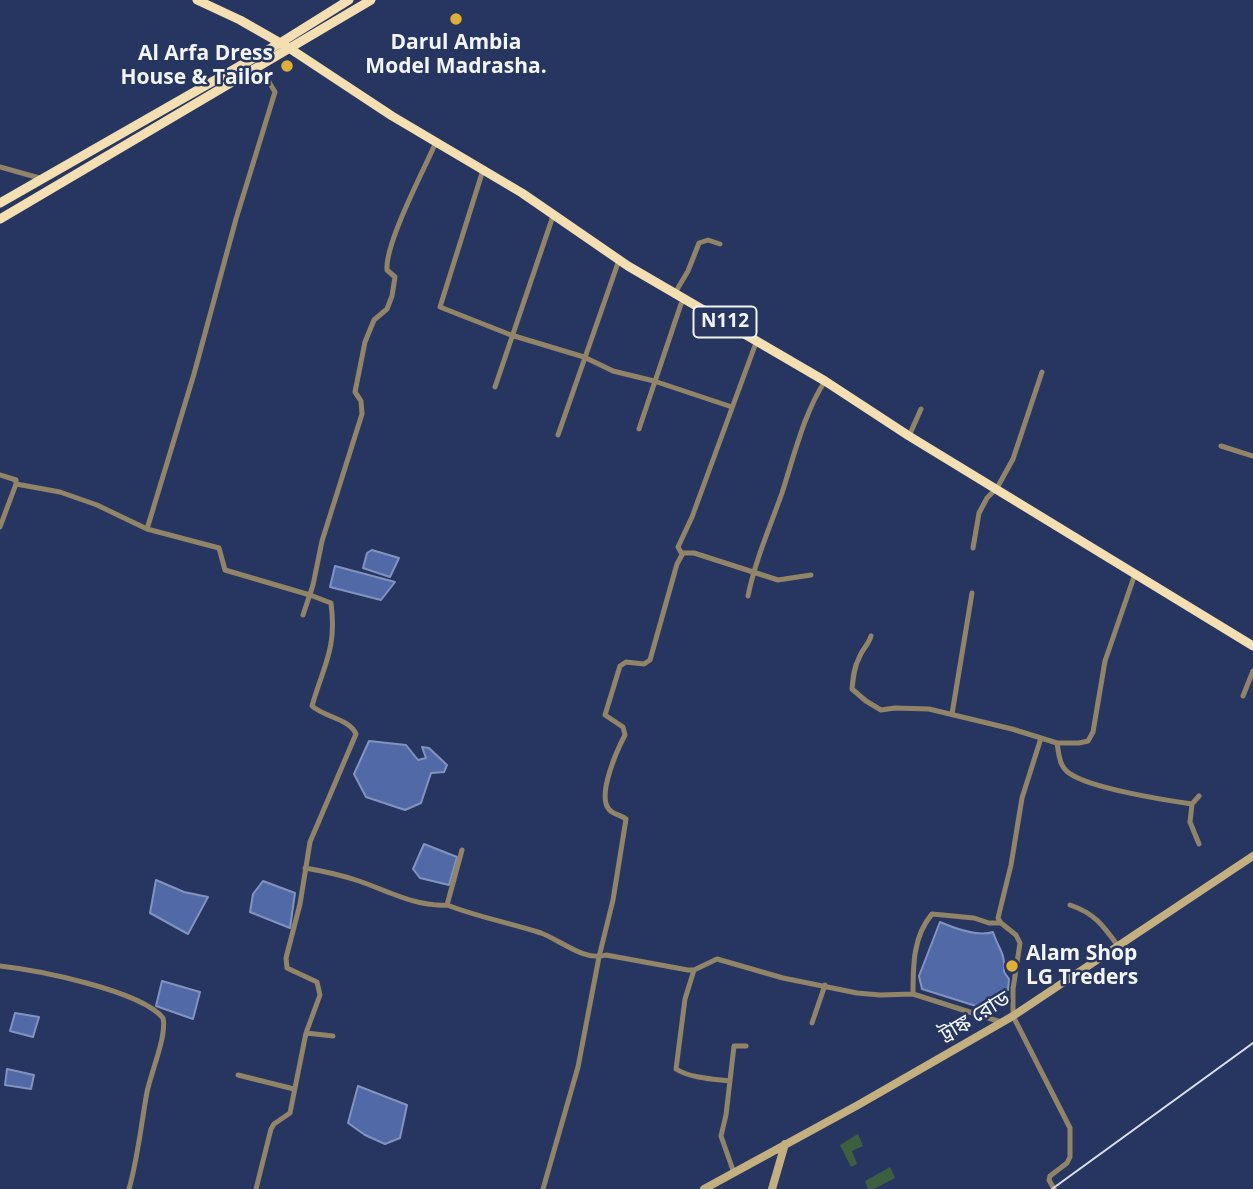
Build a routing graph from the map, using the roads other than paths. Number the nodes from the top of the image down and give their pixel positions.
1 (197, 0) edge
2 (349, 0) edge
3 (370, 0) edge
4 (285, 45) junction
5 (249, 71) junction
6 (436, 142) junction
7 (0, 167) edge
8 (483, 170) junction
9 (43, 179) junction
10 (0, 203) edge
11 (553, 216) junction
12 (0, 219) edge
13 (720, 244) dead end
14 (619, 260) junction
15 (675, 293) junction
16 (684, 300) junction
17 (511, 335) junction
18 (757, 340) junction
19 (584, 357) junction
20 (1042, 372) dead end
21 (654, 381) junction
22 (825, 381) junction
23 (495, 387) dead end
24 (732, 407) junction
25 (921, 409) dead end
26 (639, 429) dead end
27 (558, 435) dead end
28 (909, 436) junction
29 (1222, 446) dead end
30 (1253, 456) edge
31 (0, 475) edge
32 (16, 484) junction
33 (997, 488) junction
34 (0, 527) edge
35 (147, 529) junction
36 (973, 548) dead end
37 (682, 554) junction
38 (753, 572) junction
39 (1136, 573) junction
40 (811, 575) dead end
41 (972, 593) dead end
42 (310, 595) junction
43 (748, 596) dead end
44 (303, 615) dead end
45 (871, 636) dead end
46 (1253, 646) edge
47 (1253, 671) edge
48 (1242, 696) dead end
49 (952, 714) junction
50 (1041, 737) junction
51 (1057, 743) junction
52 (1199, 796) dead end
53 (1192, 804) junction
54 (1199, 844) dead end
55 (462, 850) dead end
56 (1253, 856) edge
57 (305, 869) junction
58 (447, 905) junction
59 (1069, 905) dead end
60 (1001, 923) junction
61 (1118, 946) junction
62 (599, 957) junction
63 (0, 966) edge
64 (694, 970) junction
65 (825, 985) junction
66 (913, 995) junction
67 (1013, 1016) junction
68 (1001, 1022) junction
69 (812, 1024) dead end
70 (306, 1033) junction
71 (333, 1036) dead end
72 (746, 1046) dead end
73 (238, 1075) dead end
74 (729, 1081) junction
75 (294, 1089) junction
76 (785, 1144) junction
77 (734, 1172) junction
78 (129, 1189) edge
79 (256, 1189) edge
80 (543, 1189) edge
81 (704, 1189) edge
82 (772, 1189) edge
83 (1054, 1189) edge

1 - 4 highway, N112
2 - 4 highway
3 - 4 highway
4 - 5 highway
4 - 6 highway, N112
4 - 9 highway
5 - 12 highway
5 - 35 street
6 - 8 highway, N112
6 - 42 street
7 - 9 street
8 - 11 highway, N112
8 - 17 street
9 - 10 highway
11 - 14 highway, N112
11 - 17 street
13 - 15 street
14 - 15 highway, N112
14 - 19 street
15 - 16 highway, N112
16 - 18 highway, N112
16 - 21 street
17 - 19 street
17 - 23 street
18 - 22 highway, N112
18 - 24 street
19 - 21 street
19 - 27 street
20 - 33 street
21 - 24 street
21 - 26 street
22 - 28 highway, N112
22 - 38 street
24 - 37 street
25 - 28 street
28 - 33 highway, N112
29 - 30 street
31 - 32 street
32 - 34 street
32 - 35 street
33 - 36 street
33 - 39 highway, N112
35 - 42 street
37 - 38 street
37 - 62 street
38 - 40 street
38 - 43 street
39 - 46 highway, N112
39 - 51 street
41 - 49 street
42 - 44 street
42 - 57 street
45 - 49 street
47 - 48 street
49 - 50 street
50 - 51 street
50 - 60 street
51 - 53 street
52 - 53 street
53 - 54 street
55 - 58 street
56 - 61 main road, ট্রাঙ্ক রোড
57 - 58 street
57 - 70 street
58 - 62 street
59 - 61 street
60 - 66 street
60 - 67 street
61 - 67 main road, ট্রাঙ্ক রোড
62 - 64 street
62 - 80 street
63 - 78 street
64 - 65 street
64 - 74 street
65 - 66 street
65 - 69 street
66 - 68 street
67 - 68 main road, ট্রাঙ্ক রোড
67 - 83 street
68 - 76 main road, ট্রাঙ্ক রোড
70 - 71 street
70 - 75 street
72 - 74 street
73 - 75 street
74 - 77 street
75 - 79 street
76 - 77 main road, ট্রাঙ্ক রোড
76 - 82 main road
77 - 81 main road, ট্রাঙ্ক রোড

